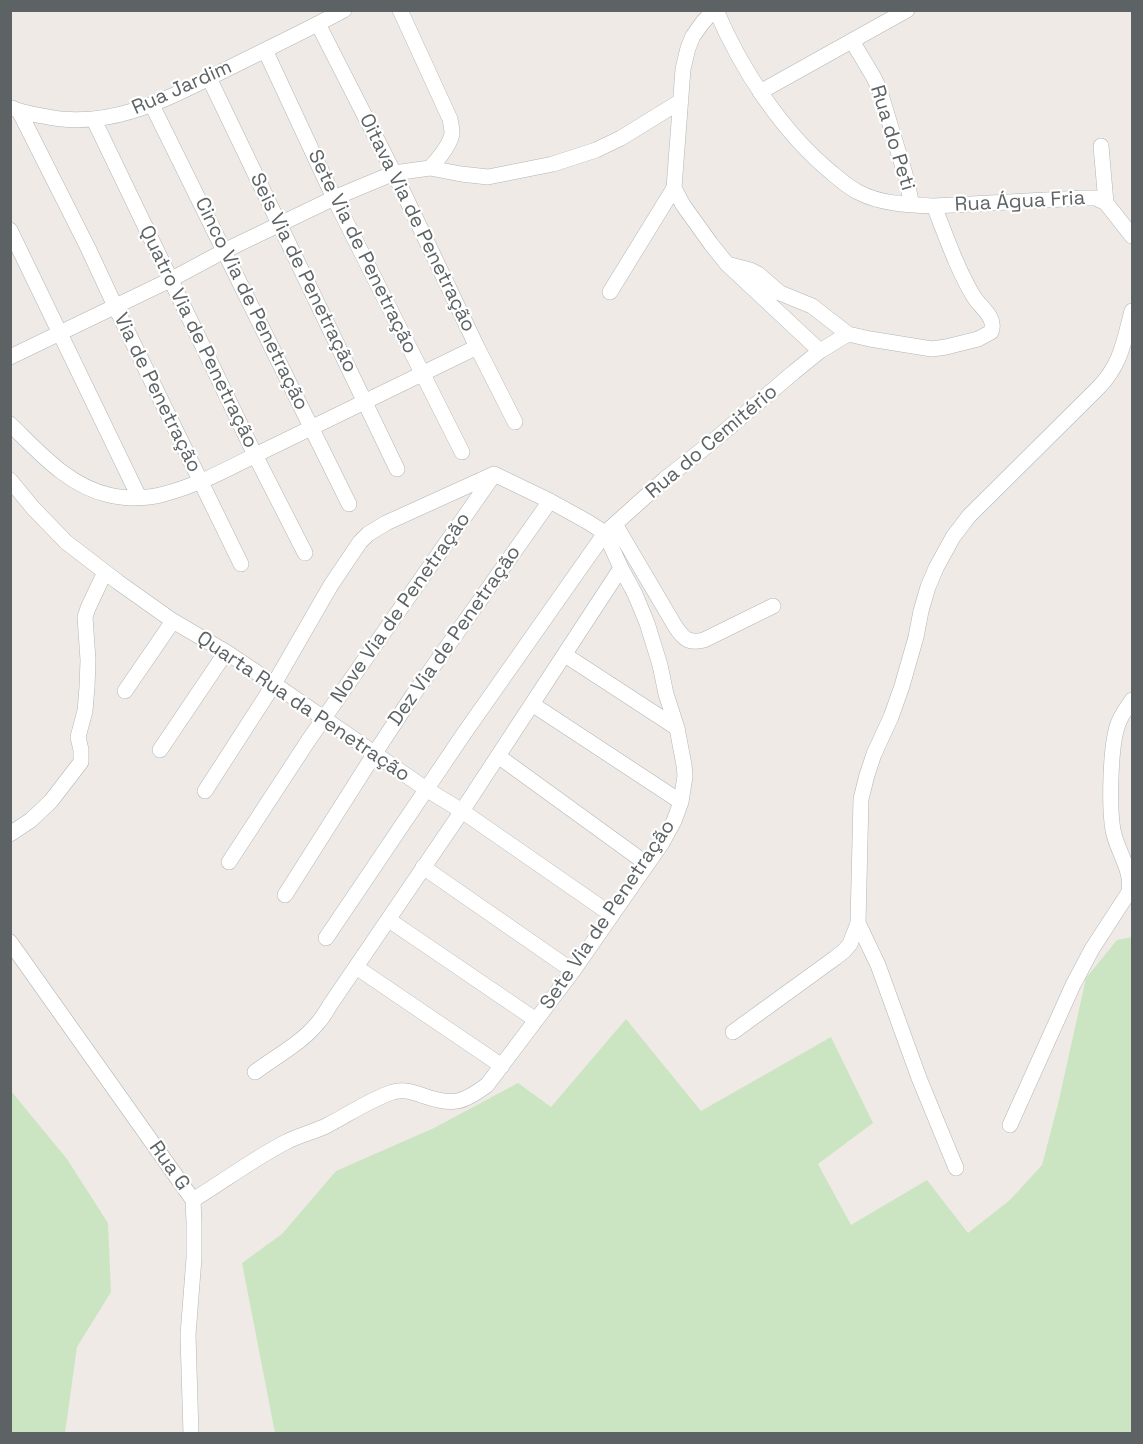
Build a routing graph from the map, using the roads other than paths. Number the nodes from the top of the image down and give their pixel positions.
1 (344, 10) edge
2 (400, 10) edge
3 (715, 10) edge
4 (907, 10) edge
5 (318, 24) junction
6 (852, 41) junction
7 (265, 50) junction
8 (209, 78) junction
9 (760, 92) junction
10 (681, 101) junction
11 (152, 105) junction
12 (15, 109) edge
13 (94, 120) junction
14 (1101, 146) dead end
15 (430, 168) junction
16 (394, 173) junction
17 (674, 188) junction
18 (334, 198) junction
19 (1106, 203) junction
20 (912, 205) junction
21 (934, 206) junction
22 (280, 224) junction
23 (10, 230) edge
24 (1132, 236) edge
25 (224, 251) junction
26 (727, 264) junction
27 (170, 280) junction
28 (610, 292) dead end
29 (115, 306) junction
30 (1132, 311) edge
31 (60, 333) junction
32 (848, 334) junction
33 (477, 347) junction
34 (820, 351) junction
35 (10, 357) edge
36 (422, 374) junction
37 (366, 402) junction
38 (515, 422) dead end
39 (10, 424) edge
40 (312, 428) junction
41 (462, 452) dead end
42 (255, 455) junction
43 (397, 469) dead end
44 (494, 474) junction
45 (200, 481) junction
46 (12, 484) edge
47 (140, 497) junction
48 (550, 501) junction
49 (349, 504) dead end
50 (610, 529) junction
51 (305, 553) dead end
52 (241, 564) dead end
53 (621, 568) junction
54 (105, 572) junction
55 (773, 606) dead end
56 (173, 621) junction
57 (226, 652) junction
58 (565, 655) junction
59 (274, 684) junction
60 (125, 691) dead end
61 (1132, 700) edge
62 (532, 704) junction
63 (324, 719) junction
64 (677, 728) junction
65 (160, 750) dead end
66 (375, 753) junction
67 (498, 756) junction
68 (426, 789) junction
69 (205, 791) dead end
70 (681, 802) junction
71 (462, 811) junction
72 (10, 834) edge
73 (229, 862) dead end
74 (647, 864) junction
75 (423, 867) junction
76 (1131, 886) edge
77 (285, 895) dead end
78 (612, 915) junction
79 (388, 920) junction
80 (858, 923) junction
81 (326, 938) dead end
82 (10, 942) edge
83 (356, 967) junction
84 (573, 971) junction
85 (536, 1020) junction
86 (734, 1032) dead end
87 (502, 1066) junction
88 (255, 1072) dead end
89 (1010, 1125) dead end
90 (956, 1168) dead end
91 (193, 1200) junction
92 (190, 1431) edge

1 - 5 street, Rua Jardim
2 - 15 street
3 - 9 street, Rua Água Fria
3 - 10 street
4 - 6 street
5 - 7 street, Rua Jardim
5 - 16 street, Oitava Via de Penetração
6 - 9 street
6 - 20 street, Rua do Peti
7 - 8 street, Rua Jardim
7 - 18 street, Sete Via de Penetração
8 - 11 street, Rua Jardim
8 - 22 street, Seis Via de Penetração
9 - 20 street, Rua Água Fria
10 - 15 street, Via de Penetração
10 - 17 street
11 - 13 street, Rua Jardim
11 - 25 street, Cinco Via de Penetração
12 - 13 street, Rua Jardim
12 - 29 street, Via de Penetração
13 - 27 street, Quatro Via de Penetração
14 - 19 street, Rua Água Fria
15 - 16 street, Via de Penetração
16 - 18 street, Via de Penetração
16 - 33 street, Oitava Via de Penetração
17 - 26 street
17 - 28 street
18 - 22 street, Via de Penetração
18 - 36 street, Sete Via de Penetração
19 - 21 street, Rua Água Fria
19 - 24 street, Rua Água Fria
20 - 21 street, Rua Água Fria
21 - 32 street, Rua do Peti
22 - 25 street, Via de Penetração
22 - 37 street, Seis Via de Penetração
23 - 31 street
25 - 27 street, Via de Penetração
25 - 40 street, Cinco Via de Penetração
26 - 32 street
26 - 34 street
27 - 29 street, Via de Penetração
27 - 42 street, Quatro Via de Penetração
29 - 31 street, Via de Penetração
29 - 45 street, Via de Penetração
30 - 80 street
31 - 35 street, Via de Penetração
31 - 47 street
32 - 34 street, Rua do Cemitério
33 - 36 street, Via de Penetração
33 - 38 street, Oitava Via de Penetração
34 - 50 street, Rua do Cemitério
36 - 37 street, Via de Penetração
36 - 41 street, Sete Via de Penetração
37 - 40 street, Via de Penetração
37 - 43 street, Seis Via de Penetração
39 - 47 street, Via de Penetração
40 - 42 street, Via de Penetração
40 - 49 street, Cinco Via de Penetração
42 - 45 street, Via de Penetração
42 - 51 street, Quatro Via de Penetração
44 - 48 street
44 - 59 street
44 - 63 street, Nove Via de Penetração
45 - 47 street, Via de Penetração
45 - 52 street, Via de Penetração
46 - 54 street, Quarta Rua da Penetração
48 - 50 street
48 - 66 street, Dez Via de Penetração
50 - 53 street, Sete Via de Penetração
50 - 55 street
50 - 68 street, Rua do Cemitério
53 - 58 street
53 - 64 street, Sete Via de Penetração
54 - 56 street, Quarta Rua da Penetração
54 - 72 street
56 - 57 street, Quarta Rua da Penetração
56 - 60 street
57 - 59 street, Quarta Rua da Penetração
57 - 65 street
58 - 62 street
58 - 64 street
59 - 63 street, Quarta Rua da Penetração
59 - 69 street
61 - 76 street
62 - 67 street
62 - 70 street
63 - 66 street, Quarta Rua da Penetração
63 - 73 street, Nove Via de Penetração
64 - 70 street, Sete Via de Penetração
66 - 68 street, Quarta Rua da Penetração
66 - 77 street, Dez Via de Penetração
67 - 71 street
67 - 74 street
68 - 71 street, Quarta Rua da Penetração
68 - 81 street, Rua do Cemitério
70 - 74 street, Sete Via de Penetração
71 - 75 street
71 - 78 street, Quarta Rua da Penetração
74 - 78 street, Sete Via de Penetração
75 - 79 street
75 - 84 street
76 - 89 street
78 - 84 street, Sete Via de Penetração
79 - 83 street
79 - 85 street
80 - 86 street
80 - 90 street
82 - 91 street, Rua G
83 - 87 street
83 - 88 street
84 - 85 street, Sete Via de Penetração
85 - 87 street, Sete Via de Penetração
87 - 91 street, Sete Via de Penetração
91 - 92 street, Rua G

